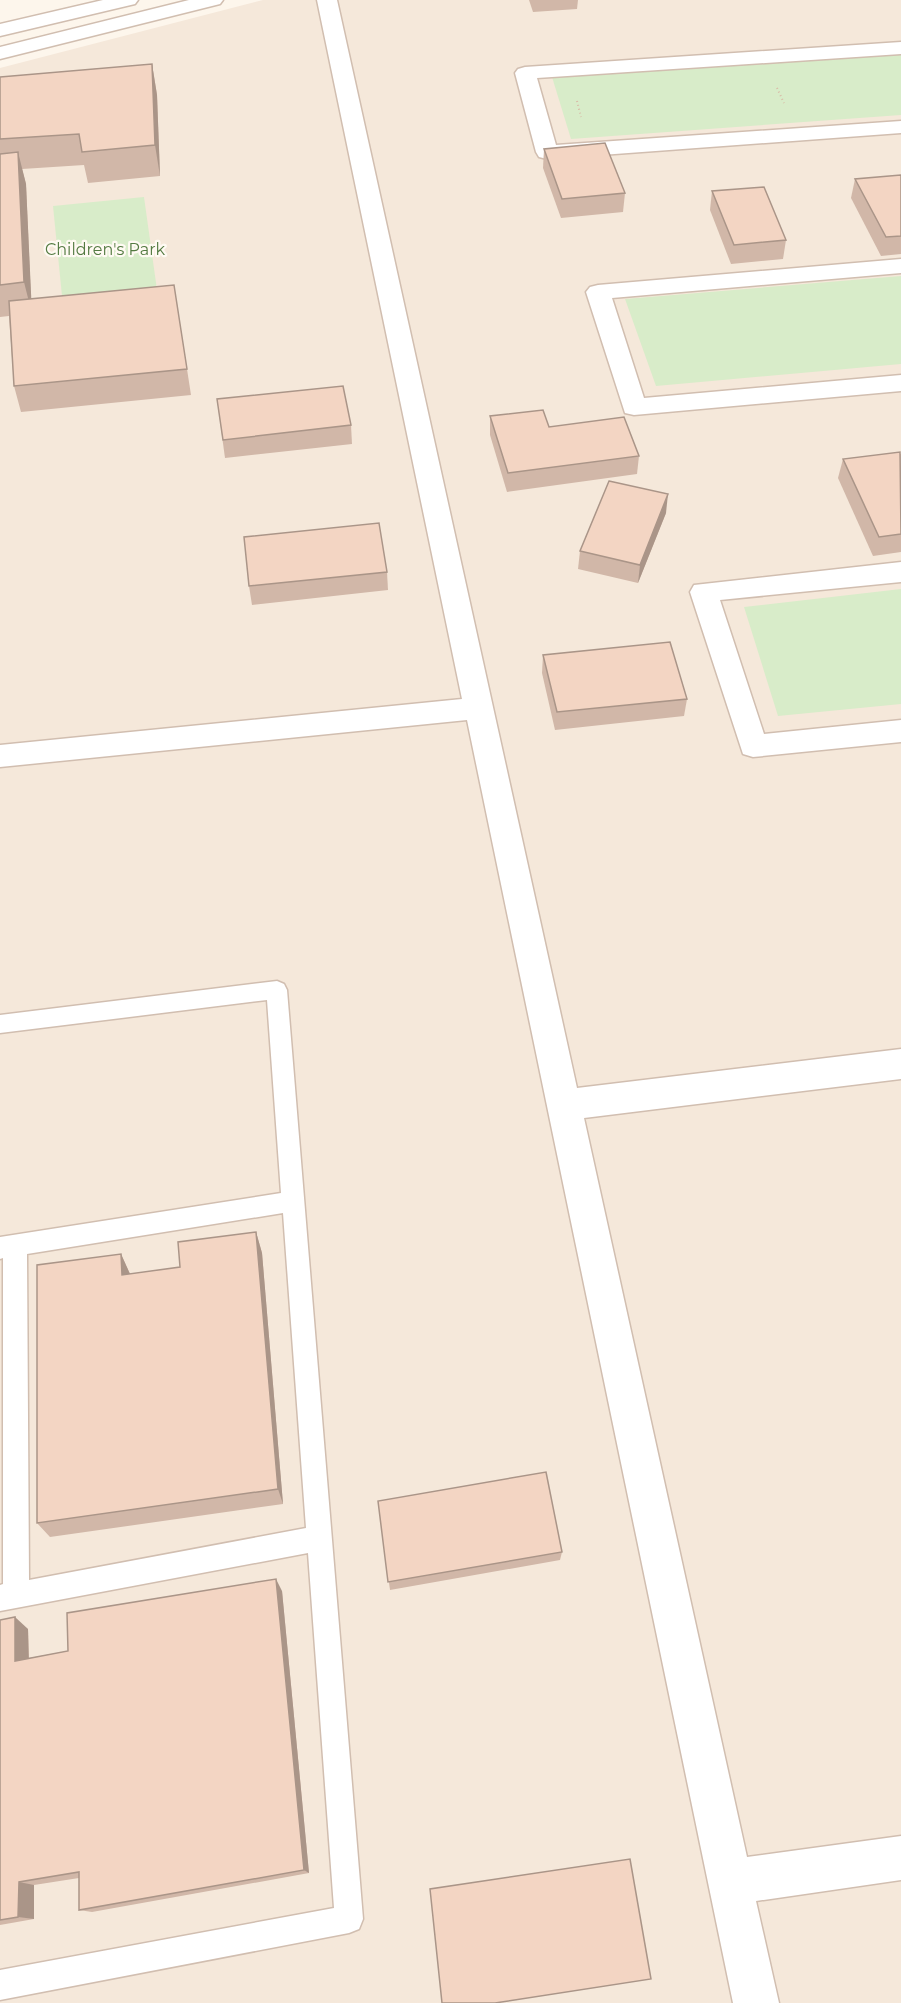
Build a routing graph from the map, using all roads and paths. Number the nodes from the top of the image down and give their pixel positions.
1 (128, 0) edge
2 (213, 0) edge
3 (327, 0) edge
4 (91, 4) edge
5 (0, 30) edge
6 (901, 48) edge
7 (0, 53) edge
8 (777, 88) dead end
9 (574, 93) dead end
10 (786, 108) dead end
11 (582, 122) dead end
12 (901, 127) edge
13 (901, 266) edge
14 (901, 383) edge
15 (901, 572) edge
16 (478, 708) junction
17 (901, 731) edge
18 (0, 756) edge
19 (0, 1024) edge
20 (901, 1064) edge
21 (564, 1105) junction
22 (294, 1201) junction
23 (8, 1247) edge
24 (320, 1538) junction
25 (8, 1597) edge
26 (901, 1858) edge
27 (730, 1882) junction
28 (0, 1985) edge
29 (756, 2003) edge

1 - 4 street
2 - 7 street
3 - 16 street
4 - 5 street
6 - 12 street
8 - 10 path
9 - 11 path
13 - 14 street
15 - 17 street
16 - 18 street
16 - 21 street
19 - 22 lane
20 - 21 street
21 - 27 street
22 - 23 lane
22 - 24 lane
23 - 25 lane
24 - 25 lane
24 - 28 lane
26 - 27 street
27 - 29 street

